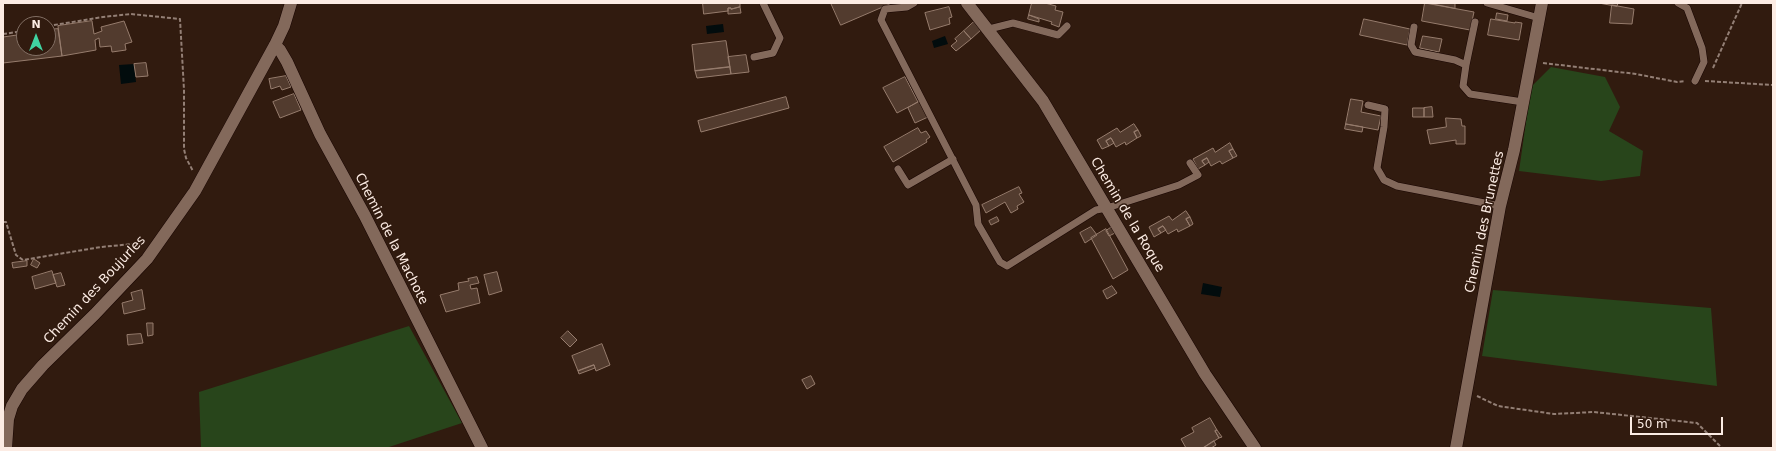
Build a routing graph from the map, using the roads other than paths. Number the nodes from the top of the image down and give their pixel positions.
1 (291, 3) edge
2 (763, 3) edge
3 (914, 3) edge
4 (967, 3) edge
5 (1487, 3) edge
6 (1542, 3) edge
7 (1678, 3) edge
8 (1539, 18) junction
9 (1475, 22) dead end
10 (1067, 26) dead end
11 (1414, 27) dead end
12 (989, 29) junction
13 (275, 45) junction
14 (754, 57) dead end
15 (1466, 65) junction
16 (1695, 81) road end
17 (1523, 102) junction
18 (1368, 105) dead end
19 (953, 159) junction
20 (1190, 163) dead end
21 (898, 169) dead end
22 (1500, 206) junction
23 (1107, 208) junction
24 (6, 448) edge
25 (482, 448) edge
26 (1254, 448) edge
27 (1456, 448) edge

1 - 13 street, Chemin des Boujurles
2 - 14 lane
3 - 19 lane
4 - 12 street, Chemin de la Roque
5 - 8 lane
6 - 8 street, Chemin des Brunettes
7 - 16 lane
8 - 17 street, Chemin des Brunettes
9 - 15 lane
10 - 12 lane
11 - 15 lane
12 - 23 street, Chemin de la Roque
13 - 24 street, Chemin des Boujurles
13 - 25 street, Chemin de la Machote
15 - 17 lane
17 - 22 street, Chemin des Brunettes
18 - 22 lane
19 - 21 lane
19 - 23 lane
20 - 23 lane
22 - 27 street, Chemin des Brunettes
23 - 26 street, Chemin de la Roque

